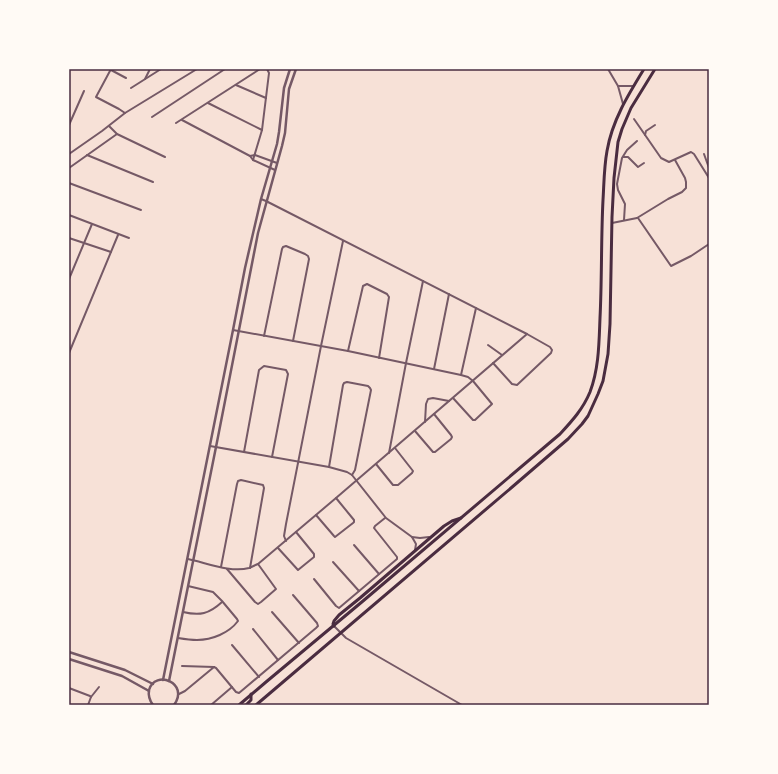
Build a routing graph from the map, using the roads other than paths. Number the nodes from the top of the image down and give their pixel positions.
1 (150, 69) edge
2 (161, 69) edge
3 (197, 69) edge
4 (225, 69) edge
5 (260, 69) edge
6 (267, 69) edge
7 (290, 69) edge
8 (296, 69) edge
9 (608, 69) edge
10 (644, 69) edge
11 (655, 69) edge
12 (111, 70) edge
13 (126, 78) dead end
14 (145, 79) junction
15 (236, 85) junction
16 (618, 86) junction
17 (634, 86) junction
18 (131, 88) dead end
19 (84, 91) dead end
20 (266, 98) junction
21 (208, 103) junction
22 (623, 105) junction
23 (125, 113) junction
24 (152, 117) dead end
25 (634, 119) dead end
26 (182, 120) junction
27 (176, 123) dead end
28 (69, 125) edge
29 (655, 125) dead end
30 (109, 126) junction
31 (262, 130) junction
32 (117, 134) junction
33 (645, 135) junction
34 (637, 141) dead end
35 (69, 154) edge
36 (704, 154) dead end
37 (255, 155) junction
38 (87, 156) junction
39 (250, 156) junction
40 (165, 157) dead end
41 (622, 158) junction
42 (253, 160) junction
43 (675, 160) junction
44 (272, 162) junction
45 (644, 163) dead end
46 (277, 164) junction
47 (69, 168) edge
48 (270, 168) junction
49 (709, 168) edge
50 (276, 170) junction
51 (709, 178) edge
52 (69, 182) edge
53 (154, 182) dead end
54 (261, 199) junction
55 (266, 201) junction
56 (141, 210) dead end
57 (69, 215) edge
58 (637, 218) junction
59 (624, 220) junction
60 (612, 223) junction
61 (92, 224) junction
62 (118, 235) junction
63 (69, 238) edge
64 (129, 238) dead end
65 (343, 241) junction
66 (85, 243) junction
67 (709, 244) edge
68 (111, 252) junction
69 (69, 279) edge
70 (423, 281) junction
71 (449, 294) junction
72 (476, 308) junction
73 (233, 330) junction
74 (239, 331) junction
75 (526, 334) junction
76 (264, 336) junction
77 (293, 341) junction
78 (488, 345) dead end
79 (321, 346) junction
80 (348, 351) junction
81 (69, 353) edge
82 (502, 355) junction
83 (379, 358) junction
84 (406, 363) junction
85 (493, 363) junction
86 (434, 369) junction
87 (461, 375) junction
88 (473, 380) junction
89 (453, 398) junction
90 (449, 401) junction
91 (434, 414) junction
92 (425, 422) junction
93 (414, 431) junction
94 (210, 446) junction
95 (216, 447) junction
96 (395, 448) junction
97 (244, 452) junction
98 (389, 453) junction
99 (272, 457) junction
100 (298, 462) junction
101 (376, 464) junction
102 (329, 467) junction
103 (352, 475) junction
104 (356, 481) junction
105 (336, 498) junction
106 (316, 515) junction
107 (463, 517) junction
108 (386, 518) junction
109 (296, 532) junction
110 (412, 537) junction
111 (431, 537) junction
112 (286, 541) junction
113 (354, 545) dead end
114 (278, 548) junction
115 (415, 551) junction
116 (188, 559) junction
117 (193, 560) junction
118 (334, 562) dead end
119 (258, 564) junction
120 (221, 567) junction
121 (226, 568) junction
122 (250, 568) junction
123 (379, 574) junction
124 (314, 580) dead end
125 (188, 586) junction
126 (359, 591) junction
127 (293, 595) dead end
128 (222, 601) junction
129 (183, 612) junction
130 (272, 612) dead end
131 (334, 626) junction
132 (253, 629) dead end
133 (340, 633) junction
134 (178, 638) junction
135 (299, 643) junction
136 (232, 645) dead end
137 (69, 652) edge
138 (69, 659) edge
139 (278, 660) junction
140 (182, 666) dead end
141 (214, 667) junction
142 (259, 677) junction
143 (163, 680) junction
144 (169, 681) junction
145 (153, 684) junction
146 (99, 687) dead end
147 (232, 687) junction
148 (69, 688) edge
149 (149, 691) junction
150 (179, 694) junction
151 (252, 694) junction
152 (91, 697) junction
153 (88, 705) edge
154 (153, 705) edge
155 (174, 705) edge
156 (211, 705) edge
157 (239, 705) edge
158 (246, 705) edge
159 (256, 705) edge
160 (462, 705) edge

1 - 14 street
2 - 14 street
3 - 23 street
4 - 24 street
5 - 15 street
6 - 20 street
7 - 44 street
8 - 46 street
9 - 16 street
10 - 17 main road
11 - 60 main road
12 - 13 street
12 - 23 street
14 - 18 street
15 - 20 street
15 - 21 street
16 - 17 street
16 - 22 street
17 - 22 main road
19 - 28 street
20 - 31 street
21 - 26 street
21 - 31 street
22 - 107 main road
23 - 30 street
25 - 33 street
26 - 27 street
26 - 39 street
29 - 33 street
30 - 32 street
30 - 35 street
31 - 37 street
32 - 38 street
32 - 40 street
33 - 43 street
34 - 41 street
36 - 49 street
37 - 39 street
37 - 42 street
37 - 44 street
38 - 47 street
38 - 53 street
39 - 42 street
41 - 45 street
41 - 59 street
42 - 48 street
43 - 51 street
43 - 58 street
44 - 46 street
44 - 48 street
46 - 50 street
48 - 50 street
48 - 54 street
50 - 55 street
52 - 56 street
54 - 55 street
54 - 73 street
55 - 65 street
55 - 74 street
57 - 61 street
58 - 59 street
58 - 67 street
59 - 60 street
60 - 133 main road
61 - 62 street
61 - 66 street
62 - 64 street
62 - 68 street
63 - 66 street
65 - 70 street
65 - 79 street
66 - 68 street
66 - 69 street
68 - 81 street
70 - 71 street
70 - 84 street
71 - 72 street
71 - 86 street
72 - 75 street
72 - 87 street
73 - 74 street
73 - 94 street
74 - 76 street
74 - 95 street
75 - 82 street
75 - 85 street
76 - 77 street
76 - 77 street
77 - 79 street
78 - 82 street
79 - 80 street
79 - 100 street
80 - 83 street
80 - 83 street
82 - 85 street
83 - 84 street
84 - 86 street
84 - 98 street
85 - 88 street
86 - 87 street
87 - 88 street
88 - 89 street
88 - 89 street
89 - 90 street
90 - 91 street
90 - 92 street
91 - 92 street
91 - 93 street
92 - 93 street
93 - 96 street
94 - 95 street
94 - 116 street
95 - 97 street
95 - 117 street
96 - 98 street
96 - 101 street
97 - 99 street
97 - 99 street
98 - 101 street
99 - 100 street
100 - 102 street
100 - 112 street
101 - 104 street
102 - 103 street
102 - 103 street
103 - 104 street
104 - 105 street
104 - 108 street
105 - 106 street
105 - 106 street
106 - 109 street
107 - 111 main road
107 - 131 main road
108 - 110 street
108 - 123 street
109 - 112 street
109 - 114 street
110 - 111 street
110 - 115 street
111 - 115 main road
112 - 114 street
113 - 123 street
114 - 119 street
115 - 131 main road
116 - 117 street
116 - 143 street
117 - 120 street
117 - 125 street
118 - 126 street
119 - 121 street
119 - 122 street
120 - 121 street
120 - 122 street
121 - 122 street
123 - 126 street
124 - 126 street
125 - 128 street
125 - 129 street
127 - 135 street
128 - 129 street
128 - 134 street
129 - 134 street
130 - 135 street
131 - 133 street
131 - 151 main road
132 - 139 street
133 - 159 main road
133 - 160 street
134 - 144 street
135 - 139 street
136 - 142 street
137 - 145 street
138 - 149 street
139 - 142 street
140 - 141 street
141 - 147 street
141 - 150 street
142 - 147 street
143 - 144 street
143 - 145 street
144 - 150 street
145 - 149 street
146 - 152 street
147 - 156 street
148 - 152 street
149 - 154 street
150 - 155 street
151 - 157 main road
151 - 158 main road
152 - 153 street

